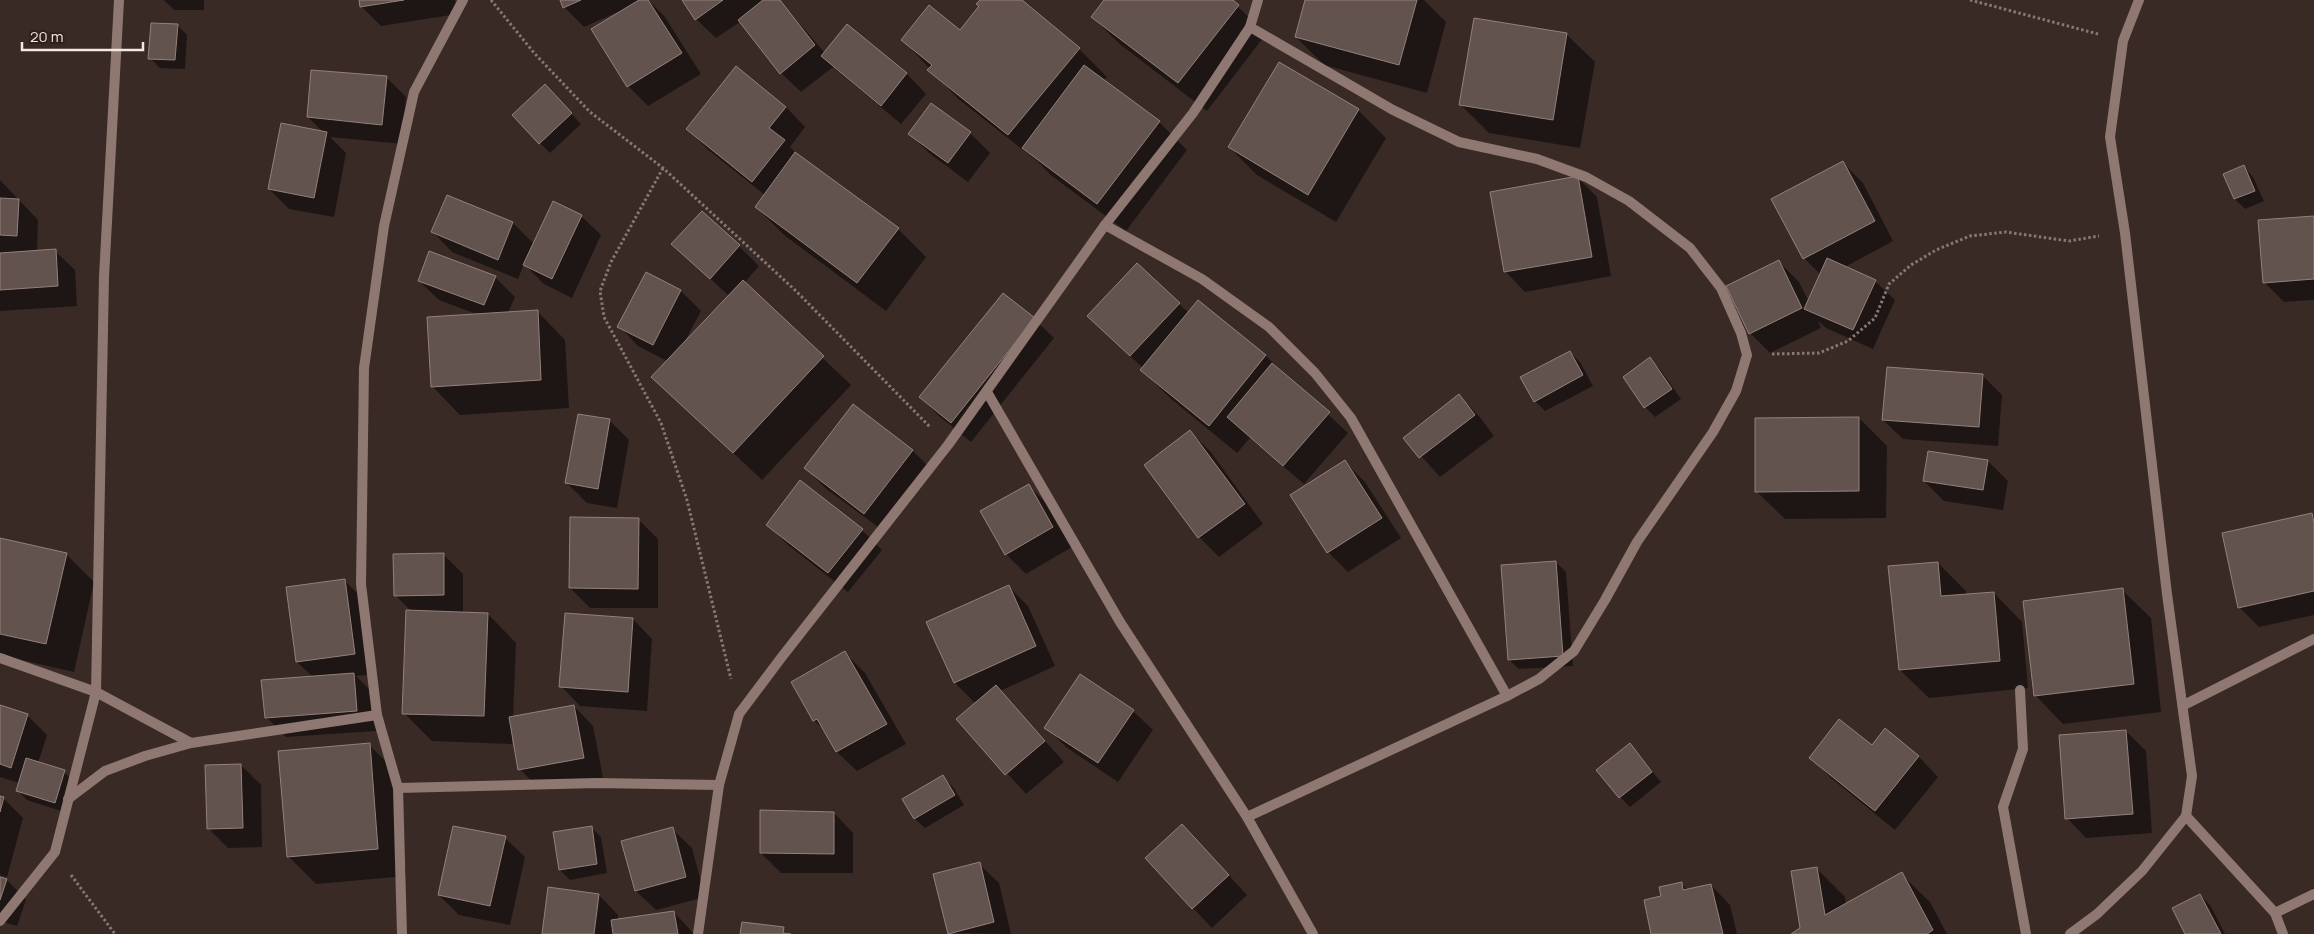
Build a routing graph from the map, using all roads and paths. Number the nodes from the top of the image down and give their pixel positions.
1 (119, 0) edge
2 (463, 0) edge
3 (490, 0) edge
4 (1258, 0) edge
5 (1970, 0) edge
6 (2139, 0) edge
7 (1250, 27) junction
8 (2123, 41) junction
9 (663, 168) junction
10 (1104, 225) junction
11 (2125, 233) junction
12 (1747, 355) junction
13 (987, 392) junction
14 (948, 445) junction
15 (2314, 639) edge
16 (0, 658) edge
17 (2020, 690) dead end
18 (96, 692) junction
19 (1508, 696) junction
20 (2184, 705) junction
21 (740, 714) junction
22 (377, 715) junction
23 (191, 743) junction
24 (719, 785) junction
25 (398, 788) junction
26 (68, 799) junction
27 (2186, 816) junction
28 (1247, 817) junction
29 (54, 852) junction
30 (2314, 894) edge
31 (2275, 913) junction
32 (0, 922) edge
33 (115, 934) edge
34 (402, 934) edge
35 (698, 934) edge
36 (1313, 934) edge
37 (2026, 934) edge
38 (2070, 934) edge
39 (2284, 934) edge

1 - 18 street
2 - 22 street
3 - 9 path
4 - 7 street
5 - 8 path
6 - 8 street
7 - 10 street
7 - 12 street
8 - 11 street
9 - 14 path
9 - 21 path
10 - 13 street
10 - 19 street
11 - 12 path
11 - 20 street
12 - 19 street
13 - 14 street
13 - 28 street
14 - 21 street
15 - 20 street
16 - 18 street
17 - 37 street
18 - 23 street
18 - 26 street
19 - 28 street
20 - 27 street
21 - 24 street
22 - 23 street
22 - 25 street
23 - 26 street
24 - 25 street
24 - 35 street
25 - 34 street
26 - 29 street
27 - 31 street
27 - 38 street
28 - 36 street
29 - 32 street
29 - 33 path
30 - 31 street
31 - 39 street

